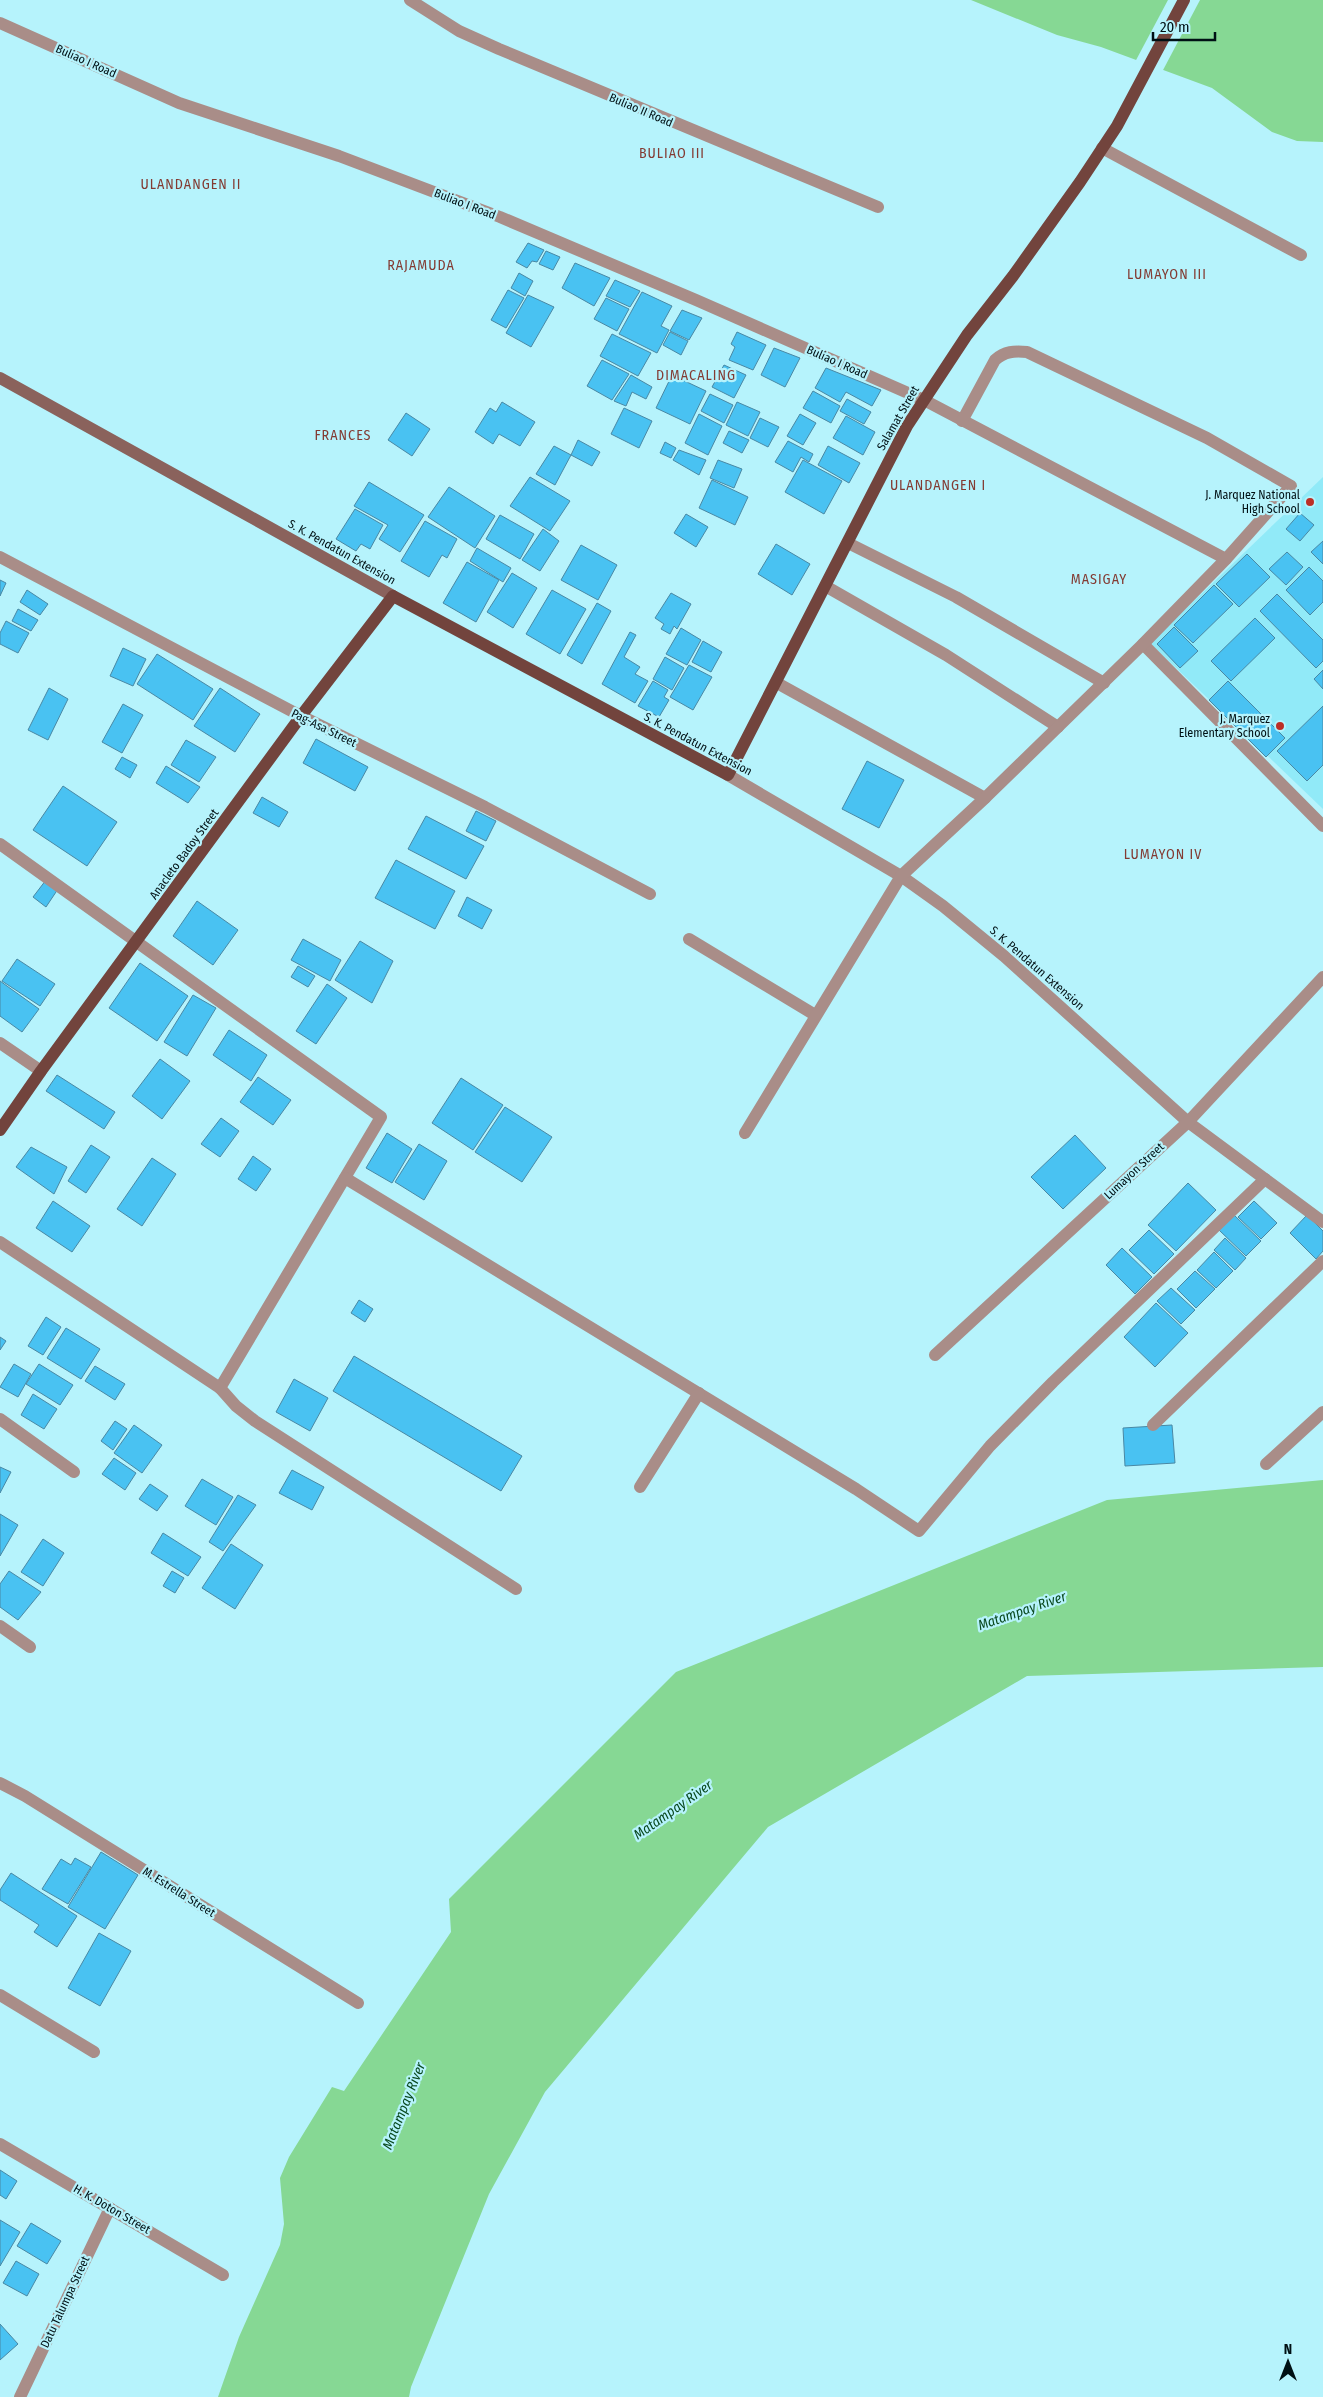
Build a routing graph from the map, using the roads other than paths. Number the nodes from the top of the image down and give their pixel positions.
1 (410, 0) edge
2 (1184, 0) edge
3 (0, 23) edge
4 (1102, 148) junction
5 (878, 207) dead end
6 (1301, 255) dead end
7 (0, 378) edge
8 (924, 400) junction
9 (962, 421) junction
10 (848, 543) junction
11 (0, 556) edge
12 (1226, 559) junction
13 (827, 586) junction
14 (394, 596) junction
15 (1143, 644) junction
16 (1104, 682) junction
17 (776, 683) junction
18 (301, 716) junction
19 (1058, 727) junction
20 (728, 775) junction
21 (985, 798) junction
22 (1323, 826) edge
23 (0, 844) edge
24 (901, 876) junction
25 (650, 894) dead end
26 (689, 939) dead end
27 (137, 940) junction
28 (1323, 977) edge
29 (815, 1015) junction
30 (0, 1043) edge
31 (41, 1071) junction
32 (1188, 1122) junction
33 (0, 1130) edge
34 (745, 1133) dead end
35 (345, 1178) junction
36 (1265, 1179) junction
37 (1323, 1222) edge
38 (0, 1242) edge
39 (1323, 1261) edge
40 (935, 1355) dead end
41 (220, 1388) junction
42 (699, 1393) junction
43 (1323, 1412) edge
44 (0, 1419) edge
45 (1153, 1425) dead end
46 (1266, 1464) dead end
47 (74, 1472) dead end
48 (640, 1487) dead end
49 (516, 1589) dead end
50 (0, 1626) edge
51 (30, 1647) dead end
52 (0, 1783) edge
53 (0, 1996) edge
54 (358, 2004) dead end
55 (94, 2052) dead end
56 (0, 2144) edge
57 (110, 2208) junction
58 (223, 2275) dead end
59 (20, 2397) edge

1 - 5 street, Buliao II Road
2 - 4 main road, Salamat Street
3 - 8 street, Buliao I Road
4 - 6 street
4 - 8 main road, Salamat Street
7 - 14 street, S. K. Pendatun Extension
8 - 9 street, Buliao I Road
8 - 10 main road, Salamat Street
9 - 12 street, Buliao I Road
9 - 12 street
10 - 13 main road, Salamat Street
10 - 16 street
11 - 18 street, Pag-Asa Street
12 - 15 street
13 - 17 main road, Salamat Street
13 - 19 street
14 - 18 main road, Anacleto Badoy Street
14 - 20 main road, S. K. Pendatun Extension
15 - 16 street
15 - 22 street
16 - 19 street
17 - 20 main road, Salamat Street
17 - 21 street
18 - 25 street, Pag-Asa Street
18 - 27 main road, Anacleto Badoy Street
19 - 21 street
20 - 24 street, S. K. Pendatun Extension
21 - 24 street
23 - 27 street
24 - 29 street
24 - 32 street, S. K. Pendatun Extension
26 - 29 street
27 - 31 main road, Anacleto Badoy Street
27 - 35 street
28 - 32 street, Lumayon Street
29 - 34 street
30 - 31 street
31 - 33 main road, Anacleto Badoy Street
32 - 36 street, S. K. Pendatun Extension
32 - 40 street, Lumayon Street
35 - 41 street
35 - 42 street
36 - 37 street, S. K. Pendatun Extension
36 - 42 street
38 - 41 street
39 - 45 street
41 - 49 street
42 - 48 street
43 - 46 street
44 - 47 street
50 - 51 street
52 - 54 street, M. Estrella Street
53 - 55 street
56 - 57 street, H. K. Doton Street
57 - 58 street, H. K. Doton Street
57 - 59 street, Datu Talumpa Street

